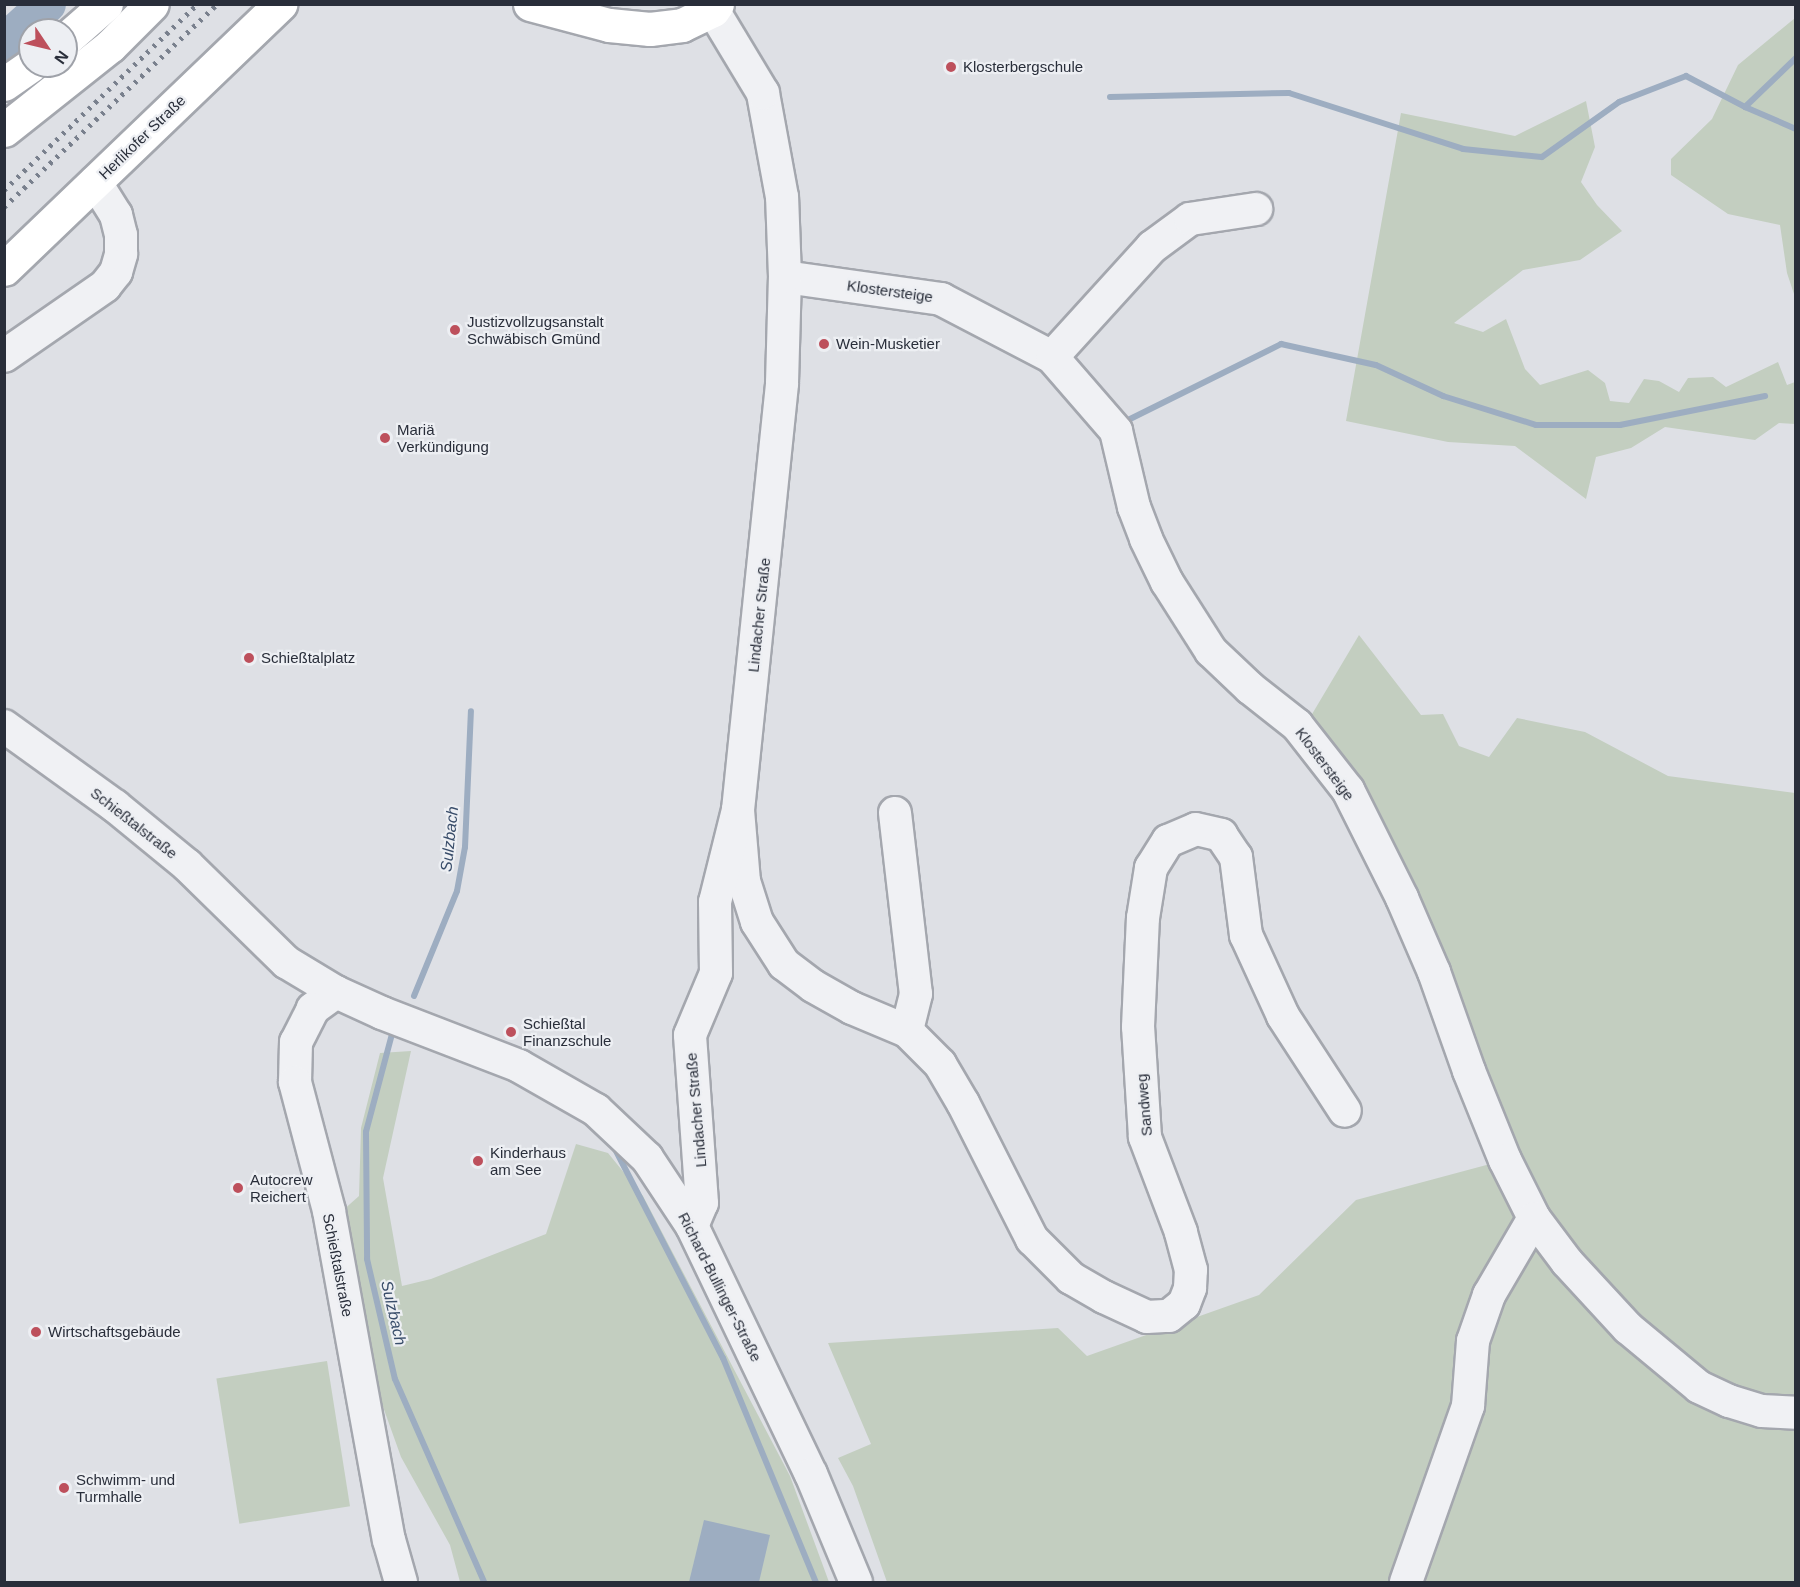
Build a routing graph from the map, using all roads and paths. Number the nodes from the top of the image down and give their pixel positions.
1 (106, 4) edge
2 (152, 4) edge
3 (280, 4) edge
4 (530, 4) edge
5 (715, 7) edge
6 (78, 28) edge
7 (18, 74) edge
8 (4, 84) edge
9 (4, 130) edge
10 (95, 182) junction
11 (1256, 209) dead end
12 (4, 269) edge
13 (785, 277) junction
14 (4, 356) edge
15 (1052, 357) junction
16 (4, 726) edge
17 (738, 810) junction
18 (895, 813) dead end
19 (336, 992) junction
20 (907, 1031) junction
21 (1345, 1111) dead end
22 (1534, 1218) junction
23 (692, 1226) junction
24 (1796, 1413) edge
25 (401, 1582) edge
26 (856, 1582) edge
27 (1406, 1582) edge

1 - 6 main road
2 - 9 main road
3 - 10 main road, Herlikofer Straße
4 - 5 main road
5 - 13 street, Lindacher Straße
7 - 8 main road
10 - 12 main road, Herlikofer Straße
10 - 14 street
11 - 15 street
13 - 15 street, Klostersteige
13 - 17 street, Lindacher Straße
15 - 22 street, Klostersteige
16 - 19 street, Schießtalstraße
17 - 20 street, Sandweg
17 - 23 street, Lindacher Straße
18 - 20 street
19 - 23 street, Richard-Bullinger-Straße
19 - 25 street, Schießtalstraße
20 - 21 street, Sandweg
22 - 24 street, Klostersteige
22 - 27 street
23 - 26 street, Richard-Bullinger-Straße

